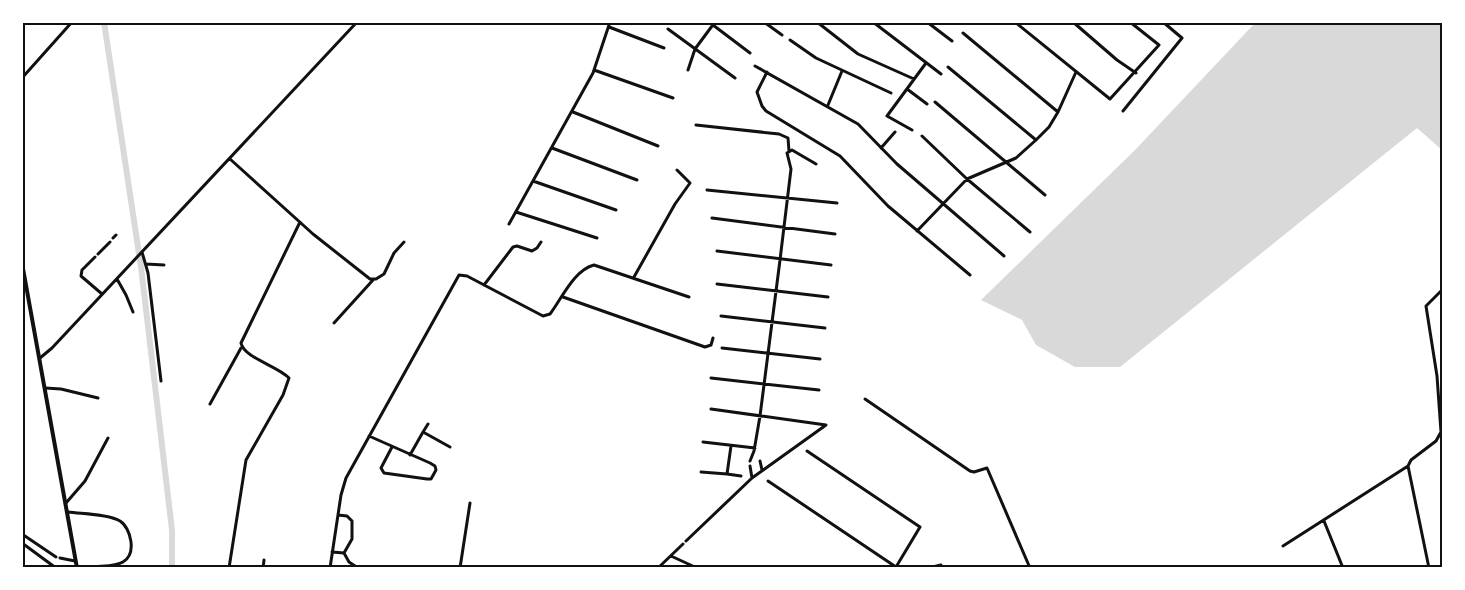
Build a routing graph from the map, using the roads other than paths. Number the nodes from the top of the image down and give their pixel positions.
1 (72, 22) edge
2 (357, 22) edge
3 (610, 22) edge
4 (764, 22) edge
5 (873, 22) edge
6 (1015, 22) edge
7 (1072, 22) edge
8 (1130, 22) edge
9 (1163, 22) edge
10 (712, 23) edge
11 (817, 23) edge
12 (929, 23) edge
13 (609, 27) junction
14 (668, 29) dead end
15 (963, 33) dead end
16 (782, 35) dead end
17 (790, 40) dead end
18 (952, 41) dead end
19 (664, 48) dead end
20 (695, 49) junction
21 (750, 53) dead end
22 (926, 63) junction
23 (755, 66) dead end
24 (948, 67) dead end
25 (594, 70) junction
26 (688, 70) dead end
27 (842, 71) junction
28 (767, 72) junction
29 (1076, 72) junction
30 (1136, 73) junction
31 (941, 74) dead end
32 (22, 78) edge
33 (735, 78) dead end
34 (914, 79) junction
35 (907, 89) junction
36 (891, 93) dead end
37 (673, 98) dead end
38 (935, 102) dead end
39 (927, 104) dead end
40 (827, 105) junction
41 (573, 111) junction
42 (1123, 111) dead end
43 (1058, 112) junction
44 (696, 125) dead end
45 (912, 130) dead end
46 (895, 132) dead end
47 (922, 136) dead end
48 (1036, 140) junction
49 (658, 146) dead end
50 (552, 148) junction
51 (881, 148) junction
52 (789, 151) junction
53 (230, 159) junction
54 (1007, 163) junction
55 (816, 164) dead end
56 (677, 170) dead end
57 (967, 179) junction
58 (637, 180) dead end
59 (533, 181) junction
60 (707, 190) dead end
61 (1045, 195) dead end
62 (788, 198) junction
63 (837, 203) dead end
64 (943, 205) junction
65 (616, 210) dead end
66 (516, 212) junction
67 (712, 218) dead end
68 (300, 222) junction
69 (509, 224) dead end
70 (784, 228) junction
71 (917, 231) junction
72 (1030, 232) dead end
73 (835, 234) dead end
74 (597, 238) dead end
75 (110, 242) dead end
76 (404, 242) dead end
77 (541, 242) dead end
78 (717, 251) dead end
79 (141, 253) junction
80 (1004, 256) dead end
81 (780, 260) junction
82 (22, 263) edge
83 (146, 264) junction
84 (164, 265) dead end
85 (831, 265) dead end
86 (970, 275) dead end
87 (634, 277) junction
88 (117, 279) junction
89 (374, 279) junction
90 (717, 284) dead end
91 (484, 285) junction
92 (776, 290) junction
93 (1443, 290) edge
94 (102, 294) junction
95 (563, 297) junction
96 (689, 297) dead end
97 (828, 297) dead end
98 (133, 312) dead end
99 (721, 316) dead end
100 (772, 322) junction
101 (334, 323) dead end
102 (825, 328) dead end
103 (712, 338) dead end
104 (241, 347) junction
105 (722, 348) dead end
106 (768, 353) junction
107 (40, 358) junction
108 (820, 359) dead end
109 (711, 378) dead end
110 (161, 381) dead end
111 (764, 385) junction
112 (45, 388) junction
113 (819, 390) dead end
114 (98, 399) dead end
115 (865, 399) dead end
116 (210, 404) dead end
117 (711, 409) dead end
118 (760, 416) junction
119 (428, 424) dead end
120 (423, 432) junction
121 (369, 436) junction
122 (108, 438) dead end
123 (703, 442) dead end
124 (731, 446) junction
125 (392, 447) junction
126 (450, 447) dead end
127 (755, 450) junction
128 (807, 451) dead end
129 (410, 455) junction
130 (758, 455) dead end
131 (750, 461) dead end
132 (760, 461) dead end
133 (750, 466) dead end
134 (1408, 466) junction
135 (762, 470) junction
136 (701, 472) dead end
137 (727, 474) junction
138 (741, 476) dead end
139 (752, 478) junction
140 (768, 481) dead end
141 (66, 503) junction
142 (470, 503) dead end
143 (68, 512) junction
144 (338, 515) junction
145 (1324, 521) junction
146 (22, 534) edge
147 (22, 543) edge
148 (1283, 546) dead end
149 (332, 552) junction
150 (344, 552) junction
151 (671, 556) junction
152 (57, 557) junction
153 (264, 560) dead end
154 (75, 561) junction
155 (941, 565) dead end
156 (355, 566) dead end
157 (55, 567) edge
158 (77, 567) edge
159 (94, 567) edge
160 (229, 567) edge
161 (263, 567) edge
162 (330, 567) edge
163 (460, 567) edge
164 (658, 567) edge
165 (697, 567) edge
166 (897, 567) edge
167 (928, 567) edge
168 (1030, 567) edge
169 (1343, 567) edge
170 (1429, 567) edge

1 - 32 street
2 - 53 street
3 - 13 street
4 - 16 street
5 - 22 street
6 - 29 street
7 - 30 street
8 - 30 street
9 - 42 street
10 - 20 street
10 - 21 street
11 - 34 street
12 - 18 street
13 - 19 street
13 - 25 street
14 - 20 street
15 - 43 street
17 - 27 street
20 - 26 street
20 - 33 street
22 - 31 street
22 - 34 street
23 - 28 street
24 - 48 street
25 - 37 street
25 - 41 street
27 - 36 street
27 - 40 street
28 - 40 street
28 - 71 street
29 - 30 street
29 - 43 street
34 - 35 street
35 - 39 street
35 - 45 street
38 - 54 street
40 - 51 street
41 - 49 street
41 - 50 street
43 - 48 street
44 - 52 street
46 - 51 street
47 - 57 street
48 - 54 street
50 - 58 street
50 - 59 street
51 - 64 street
52 - 55 street
52 - 62 street
53 - 68 street
53 - 79 street
54 - 57 street
54 - 61 street
56 - 87 street
57 - 64 street
57 - 72 street
59 - 65 street
59 - 66 street
60 - 62 street
62 - 63 street
62 - 70 street
64 - 71 street
64 - 80 street
66 - 69 street
66 - 74 street
67 - 70 street
68 - 89 street
68 - 104 street
70 - 73 street
70 - 81 street
71 - 86 street
75 - 94 street
76 - 89 street
77 - 91 street
78 - 81 street
79 - 83 street
79 - 88 street
81 - 85 street
81 - 92 street
82 - 107 main road
83 - 84 street
83 - 110 street
87 - 95 street
87 - 96 street
88 - 94 street
88 - 98 street
89 - 101 street
90 - 92 street
91 - 95 street
91 - 121 street
92 - 97 street
92 - 100 street
93 - 134 street
94 - 107 street
95 - 103 street
99 - 100 street
100 - 102 street
100 - 106 street
104 - 116 street
104 - 160 street
105 - 106 street
106 - 108 street
106 - 111 street
107 - 112 main road
109 - 111 street
111 - 113 street
111 - 118 street
112 - 114 street
112 - 141 main road
115 - 168 street
117 - 118 street
118 - 127 street
118 - 135 street
119 - 120 street
120 - 126 street
120 - 129 street
121 - 125 street
121 - 144 street
122 - 141 street
123 - 124 street
124 - 127 street
124 - 137 street
125 - 129 street
125 - 129 street
127 - 130 street
127 - 131 street
128 - 166 street
132 - 135 street
133 - 139 street
134 - 145 street
134 - 170 street
135 - 139 street
136 - 137 street
137 - 138 street
139 - 151 street
140 - 166 street
141 - 143 main road
142 - 163 street
143 - 154 main road
143 - 159 street
144 - 149 street
144 - 150 street
145 - 148 street
145 - 169 street
146 - 152 street
147 - 157 street
149 - 150 street
149 - 162 street
150 - 156 street
151 - 164 street
151 - 165 street
152 - 154 street
152 - 157 street
153 - 161 street
154 - 158 main road
155 - 167 street

